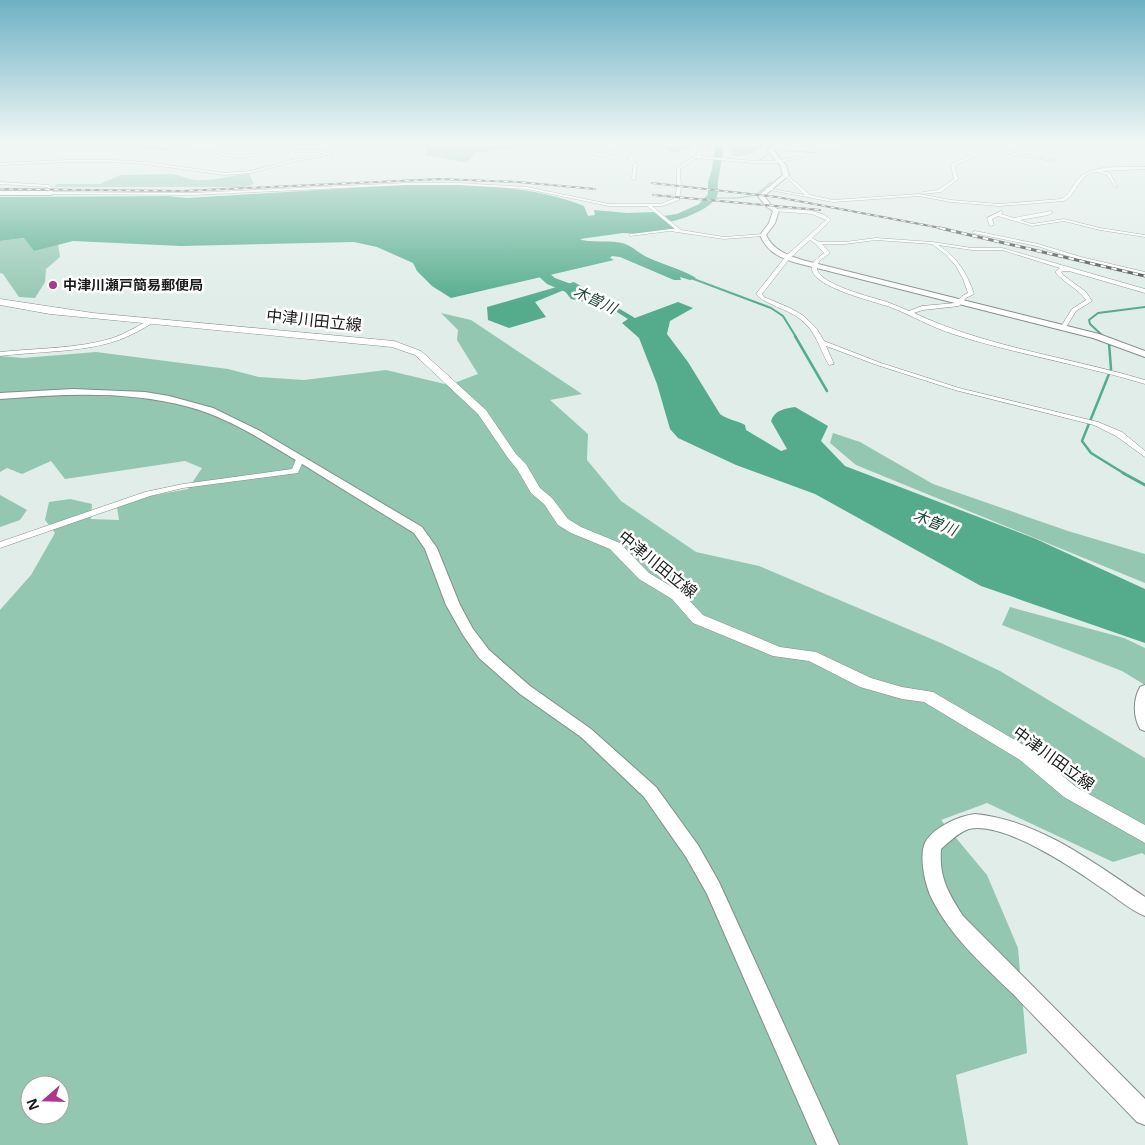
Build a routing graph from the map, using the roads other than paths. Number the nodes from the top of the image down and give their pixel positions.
1 (568, 196) edge
2 (678, 196) edge
3 (761, 196) edge
4 (807, 196) edge
5 (884, 196) edge
6 (928, 196) edge
7 (1070, 196) edge
8 (810, 197) joint
9 (1014, 204) junction
10 (649, 206) junction
11 (776, 210) junction
12 (1051, 212) dead end
13 (997, 214) junction
14 (1016, 220) junction
15 (992, 225) dead end
16 (679, 230) junction
17 (975, 232) dead end
18 (764, 234) junction
19 (632, 235) dead end
20 (1145, 236) edge
21 (810, 239) junction
22 (818, 243) junction
23 (932, 243) junction
24 (788, 257) junction
25 (814, 265) junction
26 (1069, 269) junction
27 (1145, 274) edge
28 (1145, 291) edge
29 (0, 302) edge
30 (960, 302) junction
31 (909, 313) junction
32 (152, 321) junction
33 (1063, 328) junction
34 (822, 342) junction
35 (0, 354) edge
36 (1145, 354) edge
37 (831, 364) dead end
38 (1145, 382) edge
39 (0, 396) edge
40 (1096, 423) joint
41 (1145, 455) edge
42 (300, 459) junction
43 (0, 545) edge
44 (1145, 691) edge
45 (1145, 725) edge
46 (1145, 835) edge
47 (1145, 907) edge
48 (1145, 1114) edge
49 (828, 1145) edge

1 - 10 street
2 - 10 street
3 - 11 street
4 - 8 street
5 - 8 street
6 - 9 street
7 - 9 street
9 - 13 street
10 - 16 street
11 - 18 street
11 - 21 street
12 - 14 street
13 - 14 street
13 - 15 street
14 - 20 street
16 - 18 street
16 - 19 street
17 - 27 street
18 - 24 street
21 - 22 street
21 - 24 street
22 - 23 street
22 - 25 street
23 - 26 street
23 - 30 street
24 - 25 street
24 - 34 street
25 - 30 street
25 - 31 street
26 - 28 street
26 - 33 street
29 - 32 main road, 中津川田立線
30 - 31 street
30 - 33 street
31 - 38 street
32 - 35 street
32 - 46 main road, 中津川田立線
33 - 36 street
34 - 37 street
34 - 40 street
39 - 42 street
40 - 41 street
42 - 43 street
42 - 49 street
44 - 45 street
47 - 48 street

